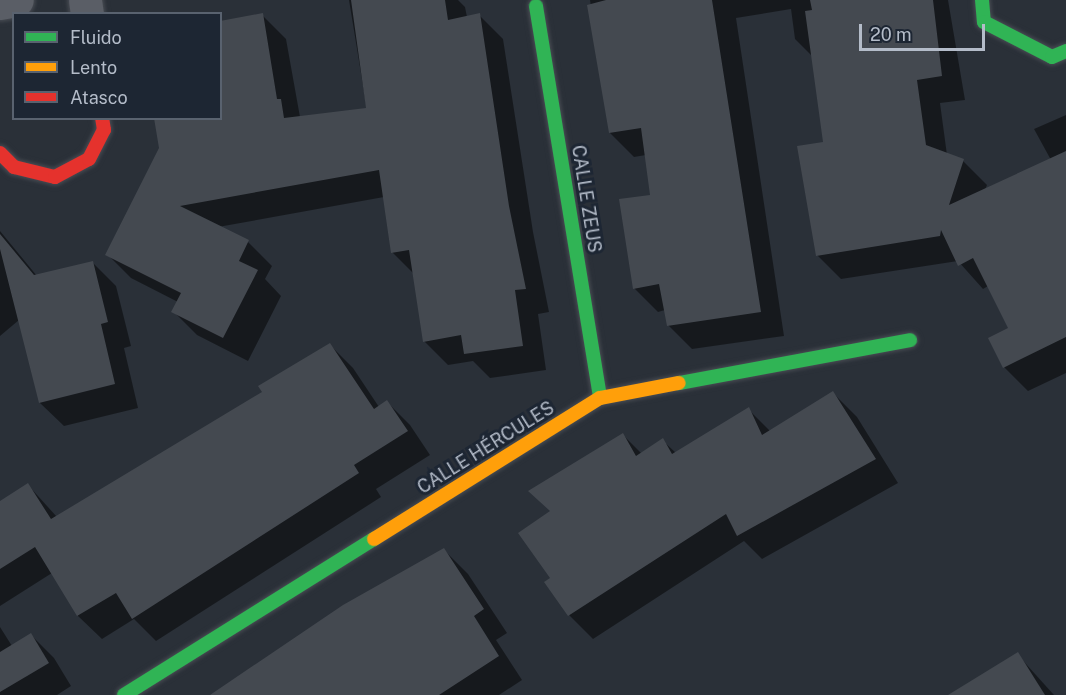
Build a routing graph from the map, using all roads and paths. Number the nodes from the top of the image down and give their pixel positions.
1 (17, 0) edge
2 (982, 0) edge
3 (0, 3) edge
4 (536, 6) dead end
5 (1066, 51) edge
6 (102, 120) edge
7 (0, 153) edge
8 (910, 340) dead end
9 (600, 398) junction
10 (124, 695) edge

1 - 3 street
2 - 5 street
4 - 9 street, CALLE ZEUS
6 - 7 street
8 - 9 street, CALLE HÉRCULES
9 - 10 street, CALLE HÉRCULES

